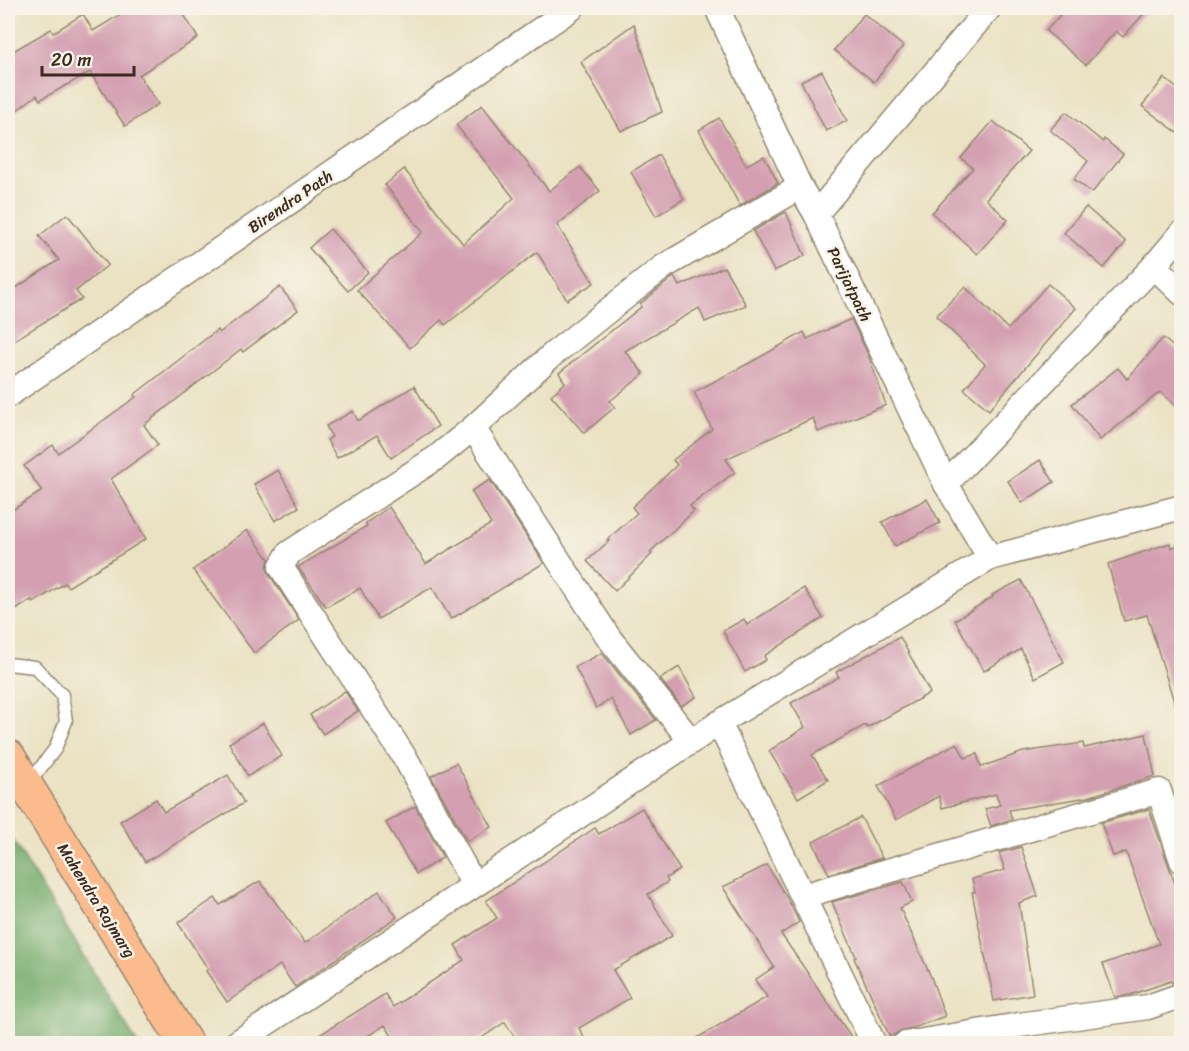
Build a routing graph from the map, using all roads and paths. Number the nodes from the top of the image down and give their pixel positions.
1 (572, 8) edge
2 (717, 8) edge
3 (989, 8) edge
4 (800, 188) junction
5 (816, 214) junction
6 (1182, 233) edge
7 (1154, 266) junction
8 (1182, 293) edge
9 (8, 395) edge
10 (473, 428) junction
11 (945, 484) junction
12 (1182, 507) edge
13 (990, 558) junction
14 (8, 664) edge
15 (719, 723) junction
16 (691, 741) junction
17 (8, 756) edge
18 (26, 786) junction
19 (1182, 861) edge
20 (474, 885) junction
21 (803, 896) junction
22 (1182, 995) edge
23 (186, 1044) edge
24 (235, 1044) edge
25 (874, 1044) edge
26 (905, 1044) edge

1 - 9 street, Birendra Path
2 - 4 street, Parijatpath
3 - 5 street
4 - 5 street, Parijatpath
4 - 10 street
5 - 11 street, Parijatpath
6 - 7 street
7 - 8 street
7 - 11 street
10 - 16 street
10 - 20 street
11 - 13 street, Parijatpath
12 - 13 street
13 - 15 street
14 - 18 lane
15 - 16 street
15 - 21 street
16 - 20 street
17 - 18 highway, Mahendra Rajmarg
18 - 23 highway, Mahendra Rajmarg
19 - 21 street
20 - 24 street
21 - 25 street
22 - 26 street

